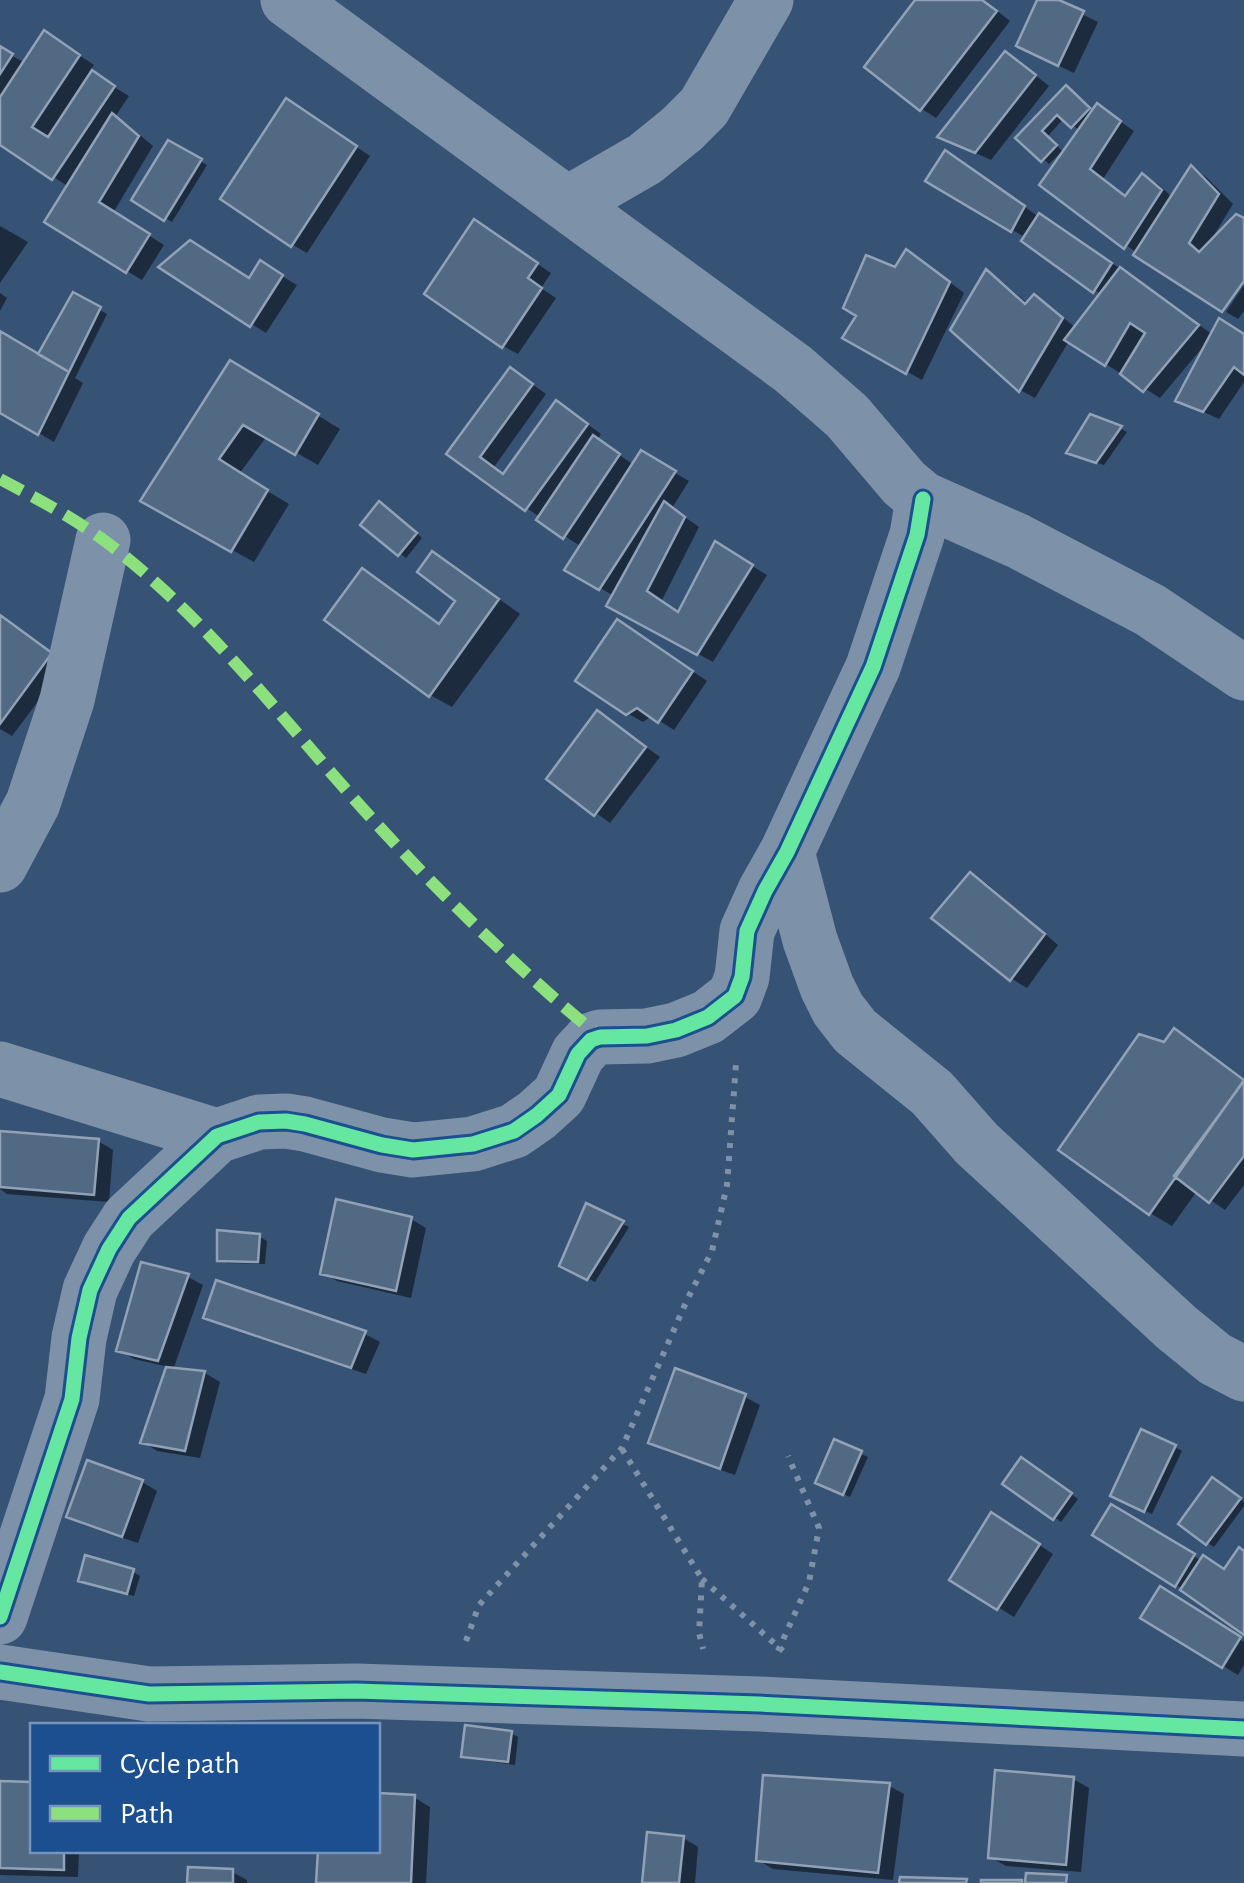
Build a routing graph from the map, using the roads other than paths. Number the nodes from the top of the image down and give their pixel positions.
1 (288, 0) edge
2 (766, 0) edge
3 (568, 204) junction
4 (923, 499) junction
5 (103, 540) dead end
6 (1244, 673) edge
7 (788, 852) junction
8 (0, 864) edge
9 (0, 1069) edge
10 (217, 1136) junction
11 (1244, 1374) edge
12 (0, 1618) edge
13 (0, 1672) edge
14 (1244, 1729) edge

1 - 3 street
2 - 3 street
3 - 4 street
4 - 6 street
4 - 7 street
5 - 8 street
7 - 10 street
7 - 11 street
9 - 10 street
10 - 12 street
13 - 14 street

